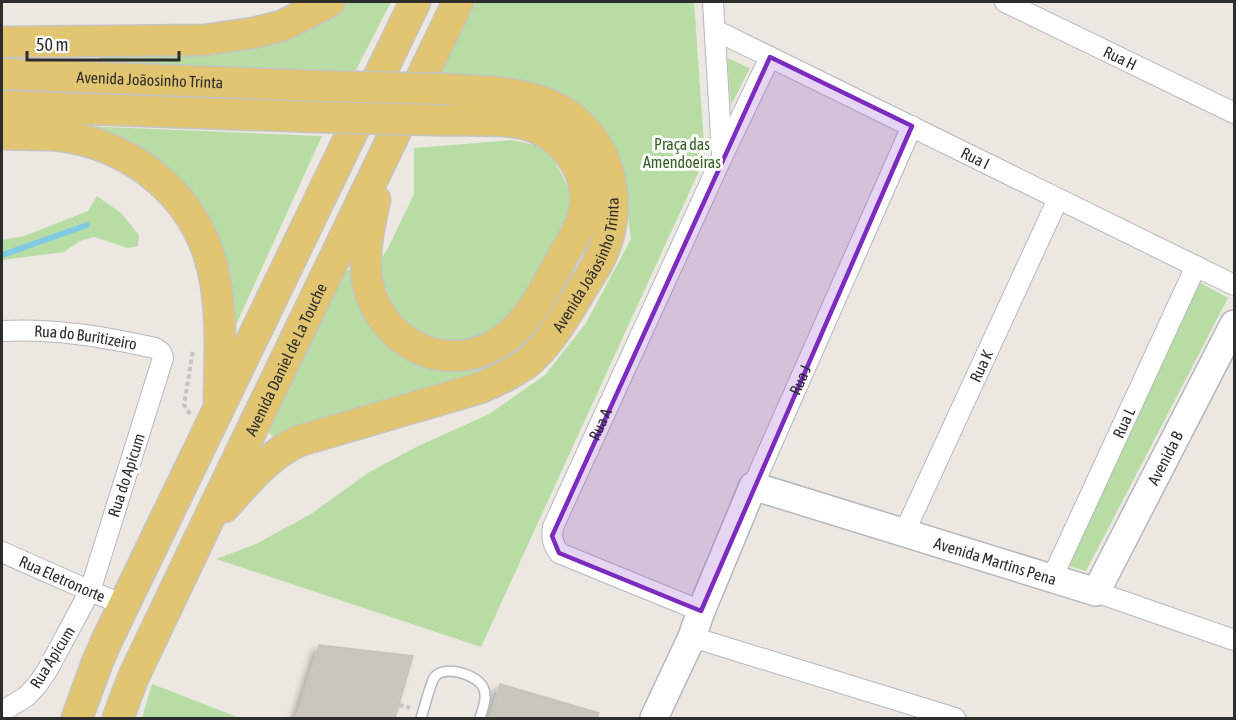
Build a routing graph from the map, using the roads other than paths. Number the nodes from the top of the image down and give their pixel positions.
1 (329, 2) edge
2 (415, 2) edge
3 (459, 2) edge
4 (713, 2) edge
5 (1005, 2) edge
6 (715, 30) junction
7 (2, 42) edge
8 (770, 57) junction
9 (2, 74) edge
10 (2, 106) edge
11 (1234, 113) edge
12 (912, 126) junction
13 (2, 134) edge
14 (387, 149) junction
15 (722, 157) junction
16 (1058, 199) junction
17 (1196, 266) junction
18 (1234, 285) edge
19 (1234, 324) edge
20 (2, 331) edge
21 (163, 358) joint
22 (219, 408) junction
23 (753, 486) junction
24 (204, 529) junction
25 (904, 533) junction
26 (2, 552) edge
27 (1052, 578) junction
28 (90, 591) junction
29 (1096, 592) junction
30 (124, 605) junction
31 (701, 611) junction
32 (692, 637) junction
33 (1234, 639) edge
34 (2, 711) edge
35 (77, 718) edge
36 (118, 718) edge
37 (421, 718) edge
38 (480, 718) edge
39 (654, 718) edge
40 (955, 718) edge

1 - 7 main road
2 - 22 main road
3 - 14 main road, Avenida Daniel de La Touche
4 - 6 street, Rua A
5 - 11 street, Rua H
6 - 8 street, Rua I
6 - 15 street, Rua A
8 - 12 street, Rua I
8 - 15 street, Rua A
9 - 24 main road, Avenida Joãosinho Trinta, bridge
10 - 14 main road, Avenida Joãosinho Trinta, bridge
12 - 16 street, Rua I
12 - 23 street, Rua J
13 - 22 main road
14 - 24 main road, Avenida Daniel de La Touche
15 - 31 street, Rua A
16 - 17 street, Rua I
16 - 25 street, Rua K
17 - 18 street, Rua I
17 - 27 street, Rua L
19 - 29 street, Avenida B
20 - 21 street, Rua do Buritizeiro
21 - 28 street, Rua do Apicum
22 - 30 main road
23 - 25 street, Avenida Martins Pena
23 - 31 street, Rua J
24 - 36 main road, Avenida Daniel de La Touche
25 - 27 street, Avenida Martins Pena
26 - 28 street, Rua Eletronorte
27 - 29 street, Avenida Martins Pena
28 - 30 street, Rua Eletronorte
28 - 34 street, Rua Apicum
29 - 33 street, Avenida Martins Pena
30 - 35 main road
31 - 32 street, Rua J
32 - 39 street, Rua J
32 - 40 street
37 - 38 lane

